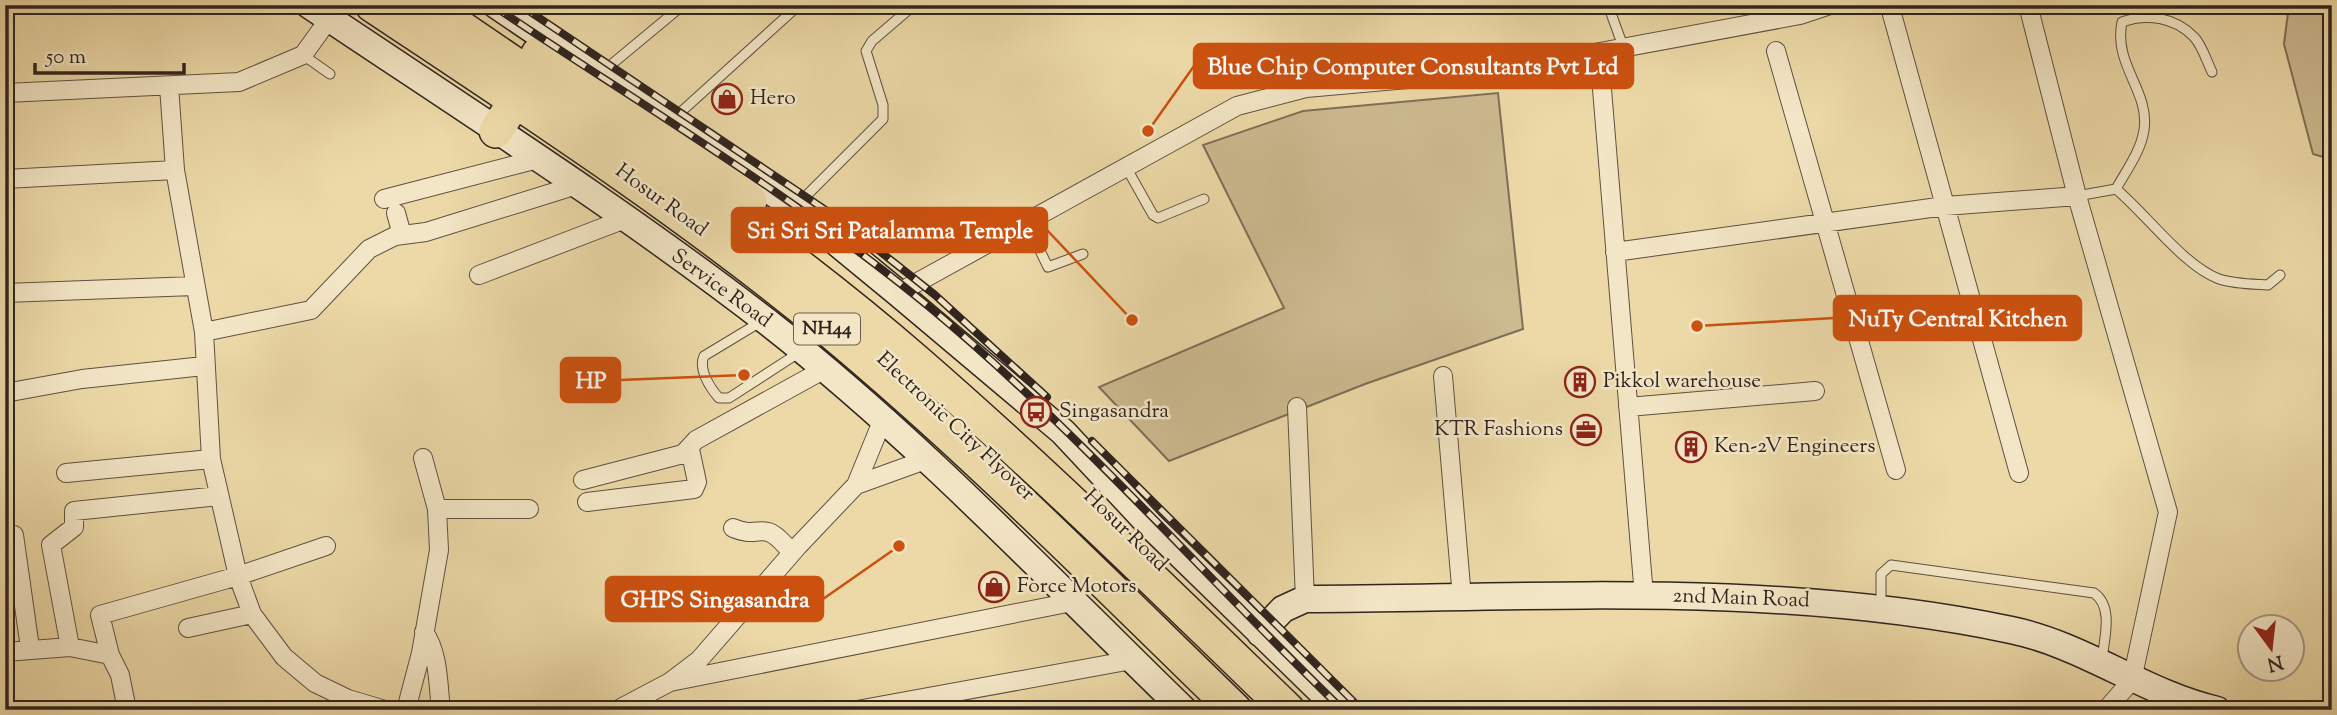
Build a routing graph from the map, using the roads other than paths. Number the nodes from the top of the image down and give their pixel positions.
1 (372, 5) edge
2 (392, 5) edge
3 (428, 5) edge
4 (467, 5) edge
5 (496, 5) edge
6 (683, 5) edge
7 (799, 5) edge
8 (915, 5) edge
9 (1608, 5) edge
10 (1830, 5) edge
11 (2028, 5) edge
12 (1890, 7) edge
13 (319, 12) edge
14 (1624, 48) junction
15 (1776, 51) dead end
16 (1599, 53) junction
17 (303, 55) junction
18 (2212, 72) dead end
19 (330, 74) dead end
20 (599, 75) junction
21 (169, 86) junction
22 (5, 93) edge
23 (515, 101) junction
24 (670, 122) junction
25 (496, 131) junction
26 (538, 159) junction
27 (1126, 167) junction
28 (175, 170) junction
29 (5, 179) edge
30 (577, 185) junction
31 (2116, 189) junction
32 (2077, 195) junction
33 (1204, 200) dead end
34 (1945, 206) junction
35 (795, 208) junction
36 (625, 219) junction
37 (1826, 221) junction
38 (1026, 222) junction
39 (402, 235) junction
40 (1615, 252) junction
41 (1083, 254) dead end
42 (479, 275) dead end
43 (2280, 275) dead end
44 (194, 286) junction
45 (5, 293) edge
46 (898, 293) junction
47 (764, 320) junction
48 (204, 332) junction
49 (801, 351) junction
50 (204, 366) junction
51 (823, 370) junction
52 (1443, 376) dead end
53 (1815, 391) dead end
54 (5, 393) edge
55 (1297, 407) dead end
56 (1628, 407) junction
57 (883, 419) junction
58 (690, 449) junction
59 (423, 458) dead end
60 (211, 459) junction
61 (925, 460) junction
62 (1896, 470) dead end
63 (2019, 472) dead end
64 (66, 473) dead end
65 (583, 480) dead end
66 (856, 485) junction
67 (219, 496) junction
68 (587, 502) dead end
69 (437, 509) junction
70 (528, 509) dead end
71 (733, 528) dead end
72 (14, 535) dead end
73 (326, 545) dead end
74 (792, 553) junction
75 (238, 576) junction
76 (1644, 596) junction
77 (1462, 598) junction
78 (1305, 599) junction
79 (1072, 602) junction
80 (1881, 610) junction
81 (252, 614) junction
82 (188, 628) dead end
83 (423, 630) junction
84 (1260, 633) junction
85 (70, 647) junction
86 (30, 648) junction
87 (5, 652) edge
88 (110, 655) junction
89 (1132, 660) junction
90 (2102, 663) junction
91 (2132, 680) junction
92 (670, 682) junction
93 (127, 710) edge
94 (385, 710) edge
95 (406, 710) edge
96 (441, 710) edge
97 (617, 710) edge
98 (857, 710) edge
99 (1184, 710) edge
100 (1235, 710) edge
101 (1254, 710) edge
102 (1288, 710) edge
103 (1310, 710) edge
104 (1340, 710) edge
105 (2106, 710) edge
106 (2217, 710) edge

1 - 23 highway, Hosur Road / NH44
2 - 101 highway, Electronic City Flyover
3 - 102 highway, Electronic City Flyover
4 - 103 highway, Hosur Road / NH44
5 - 20 street
6 - 20 lane
7 - 24 lane
8 - 35 lane
9 - 14 lane
10 - 14 street
11 - 32 street
12 - 34 street
13 - 17 street
13 - 25 street, Service Road
14 - 16 street
15 - 37 street
16 - 27 street
16 - 40 street
17 - 19 lane
17 - 21 street
18 - 31 lane
20 - 24 street
21 - 22 street
21 - 28 street
23 - 25 highway
23 - 100 highway, Hosur Road / NH44
24 - 35 street
25 - 26 street, Service Road
26 - 30 street, Service Road
26 - 39 street
27 - 33 lane
27 - 38 street
28 - 29 street
28 - 44 street
30 - 36 street, Service Road
30 - 39 street
31 - 32 lane
31 - 43 lane
32 - 34 street
32 - 91 street
34 - 37 street
34 - 63 street
35 - 46 street
36 - 42 street
36 - 47 street, Service Road
37 - 40 street
37 - 62 street
38 - 41 lane
38 - 46 street
39 - 48 street
40 - 56 street
44 - 45 street
44 - 48 street
46 - 84 street
47 - 49 street, Service Road
47 - 49 lane
48 - 50 street
49 - 51 street, Service Road
50 - 54 street
50 - 60 street
51 - 57 street, Service Road
51 - 58 street
52 - 77 street
53 - 56 street
55 - 78 street
56 - 76 street
57 - 61 street, Service Road
57 - 66 street
58 - 65 street
58 - 68 street
59 - 69 street
60 - 64 street
60 - 67 street
61 - 66 street
61 - 79 street, Service Road
66 - 74 street
67 - 75 street
67 - 85 street
69 - 70 street
69 - 83 street
71 - 74 street
72 - 86 street
73 - 75 street
74 - 92 street
75 - 81 street
75 - 88 street
76 - 77 street, 2nd Main Road
76 - 80 street, 2nd Main Road
77 - 78 street, 2nd Main Road
78 - 84 street
79 - 89 street, Service Road
79 - 92 street
80 - 90 street, 2nd Main Road
80 - 90 lane
81 - 82 street
81 - 94 street
83 - 95 street
83 - 96 street
84 - 104 street
85 - 86 street
85 - 88 street
86 - 87 street
88 - 93 street
89 - 98 street
89 - 99 street, Service Road
90 - 91 street, 2nd Main Road
91 - 105 street
91 - 106 street, 2nd Main Road
92 - 97 street

